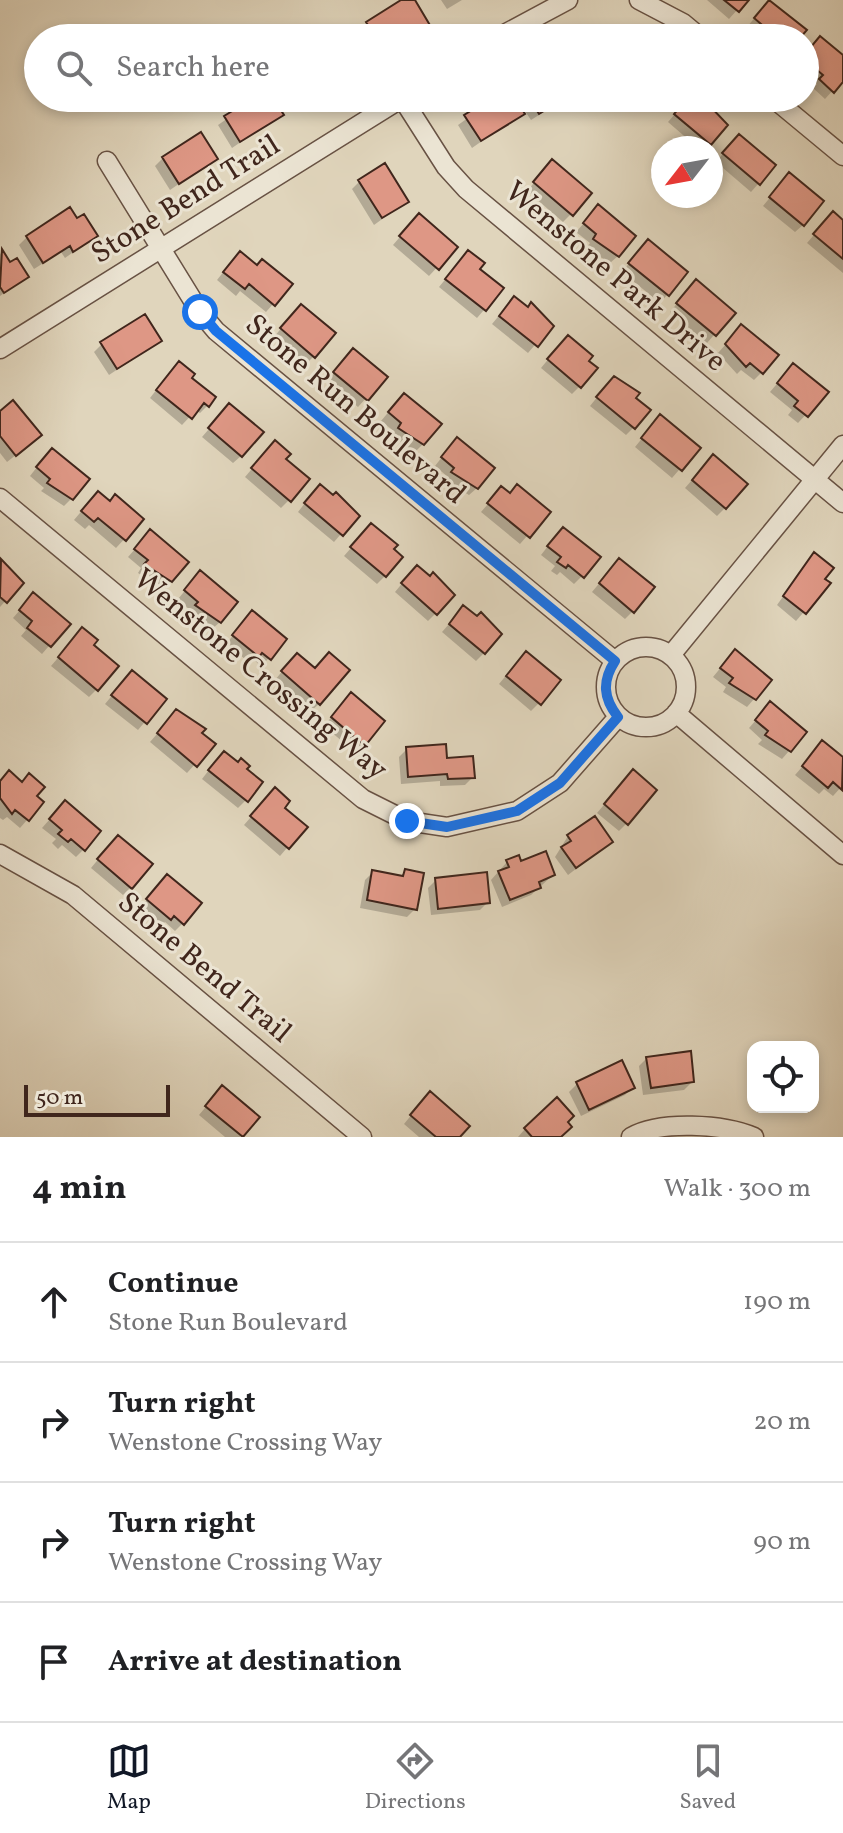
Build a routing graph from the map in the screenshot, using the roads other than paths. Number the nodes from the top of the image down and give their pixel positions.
1 (568, 0) edge
2 (639, 0) edge
3 (523, 24) edge
4 (684, 24) edge
5 (380, 112) edge
6 (411, 112) edge
7 (790, 112) edge
8 (843, 156) edge
9 (107, 161) dead end
10 (160, 249) junction
11 (0, 349) edge
12 (843, 445) edge
13 (815, 479) junction
14 (0, 498) edge
15 (843, 503) edge
16 (671, 655) junction
17 (615, 661) junction
18 (676, 713) junction
19 (618, 717) junction
20 (0, 854) edge
21 (843, 855) edge
22 (362, 1137) edge
23 (631, 1137) edge
24 (754, 1137) edge

1 - 3 street
2 - 4 street
5 - 10 street, Stone Bend Trail
6 - 13 street, Wenstone Park Drive
7 - 8 street
9 - 10 street, Stone Run Boulevard
10 - 11 street, Stone Bend Trail
10 - 17 street, Stone Run Boulevard
12 - 13 street
13 - 15 street, Wenstone Park Drive
13 - 16 street
14 - 19 street, Wenstone Crossing Way
16 - 17 street
16 - 18 street
17 - 19 street
18 - 19 street
18 - 21 street
20 - 22 street, Stone Bend Trail
23 - 24 street

